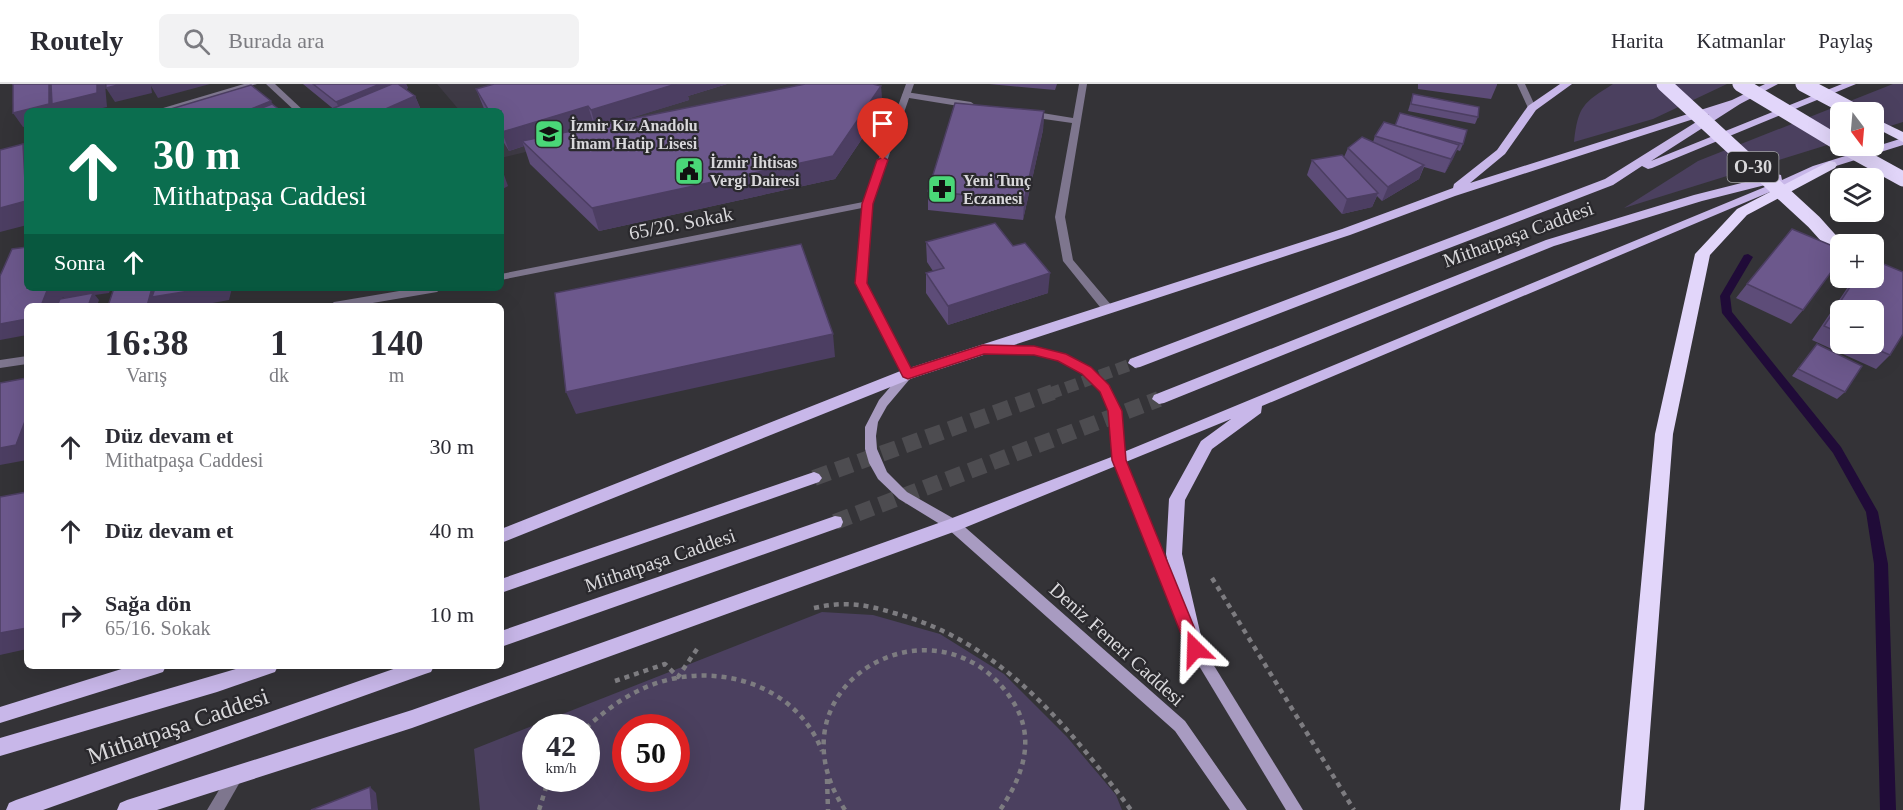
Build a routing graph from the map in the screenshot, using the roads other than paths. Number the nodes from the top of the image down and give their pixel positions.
1 (253, 84) edge
2 (270, 84) edge
3 (910, 84) edge
4 (1083, 84) edge
5 (1521, 84) edge
6 (1567, 84) edge
7 (1664, 84) edge
8 (1740, 84) edge
9 (1773, 84) edge
10 (1803, 84) edge
11 (1851, 84) edge
12 (906, 95) junction
13 (1736, 102) junction
14 (1837, 102) edge
15 (985, 107) edge
16 (168, 108) edge
17 (297, 108) edge
18 (1532, 108) junction
19 (1019, 112) edge
20 (1076, 120) junction
21 (1884, 128) edge
22 (1830, 138) edge
23 (1903, 139) edge
24 (24, 148) edge
25 (0, 155) edge
26 (1862, 156) edge
27 (1830, 165) junction
28 (1903, 179) edge
29 (1609, 182) junction
30 (1451, 193) junction
31 (867, 204) junction
32 (1830, 240) edge
33 (504, 276) edge
34 (421, 291) edge
35 (351, 303) edge
36 (1108, 309) junction
37 (983, 350) junction
38 (24, 360) edge
39 (1135, 363) tunnel mouth
40 (0, 364) edge
41 (908, 374) junction
42 (1282, 391) junction
43 (1159, 399) tunnel mouth
44 (1119, 460) junction
45 (814, 478) tunnel mouth
46 (835, 522) tunnel mouth
47 (953, 525) junction
48 (504, 535) edge
49 (504, 585) edge
50 (504, 638) edge
51 (1195, 649) junction
52 (148, 669) edge
53 (260, 669) edge
54 (416, 669) edge
55 (0, 716) edge
56 (0, 747) edge
57 (237, 774) junction
58 (15, 810) edge
59 (127, 810) edge
60 (215, 810) edge
61 (1239, 810) edge
62 (1295, 810) edge
63 (1632, 810) edge

1 - 16 street
2 - 17 street
3 - 12 street
4 - 20 street
5 - 18 street
6 - 18 main road
7 - 32 highway, O-30, bridge
8 - 22 highway, bridge
9 - 13 main road, Mithatpaşa Caddesi
10 - 14 highway, bridge
11 - 29 main road
12 - 15 street
12 - 31 street
13 - 29 main road, Mithatpaşa Caddesi
13 - 30 main road
18 - 30 main road
19 - 20 street
20 - 36 street
21 - 23 highway
23 - 27 main road, Mithatpaşa Caddesi
24 - 25 street
26 - 28 highway, bridge
27 - 42 main road
27 - 43 main road, Mithatpaşa Caddesi
27 - 63 highway
29 - 39 main road, Mithatpaşa Caddesi
30 - 36 main road
31 - 33 street, 65/20. Sokak
31 - 41 street
34 - 35 street
36 - 37 main road
37 - 41 main road
37 - 44 main road
38 - 40 street
41 - 47 main road
41 - 48 main road
42 - 44 main road
42 - 51 main road
44 - 47 main road
44 - 51 main road
45 - 49 main road, Mithatpaşa Caddesi
46 - 50 main road, Mithatpaşa Caddesi
47 - 57 main road
47 - 61 main road, Deniz Feneri Caddesi
51 - 62 main road
52 - 55 main road
53 - 56 main road, Mithatpaşa Caddesi
54 - 58 main road, Mithatpaşa Caddesi
57 - 59 main road
57 - 60 street

